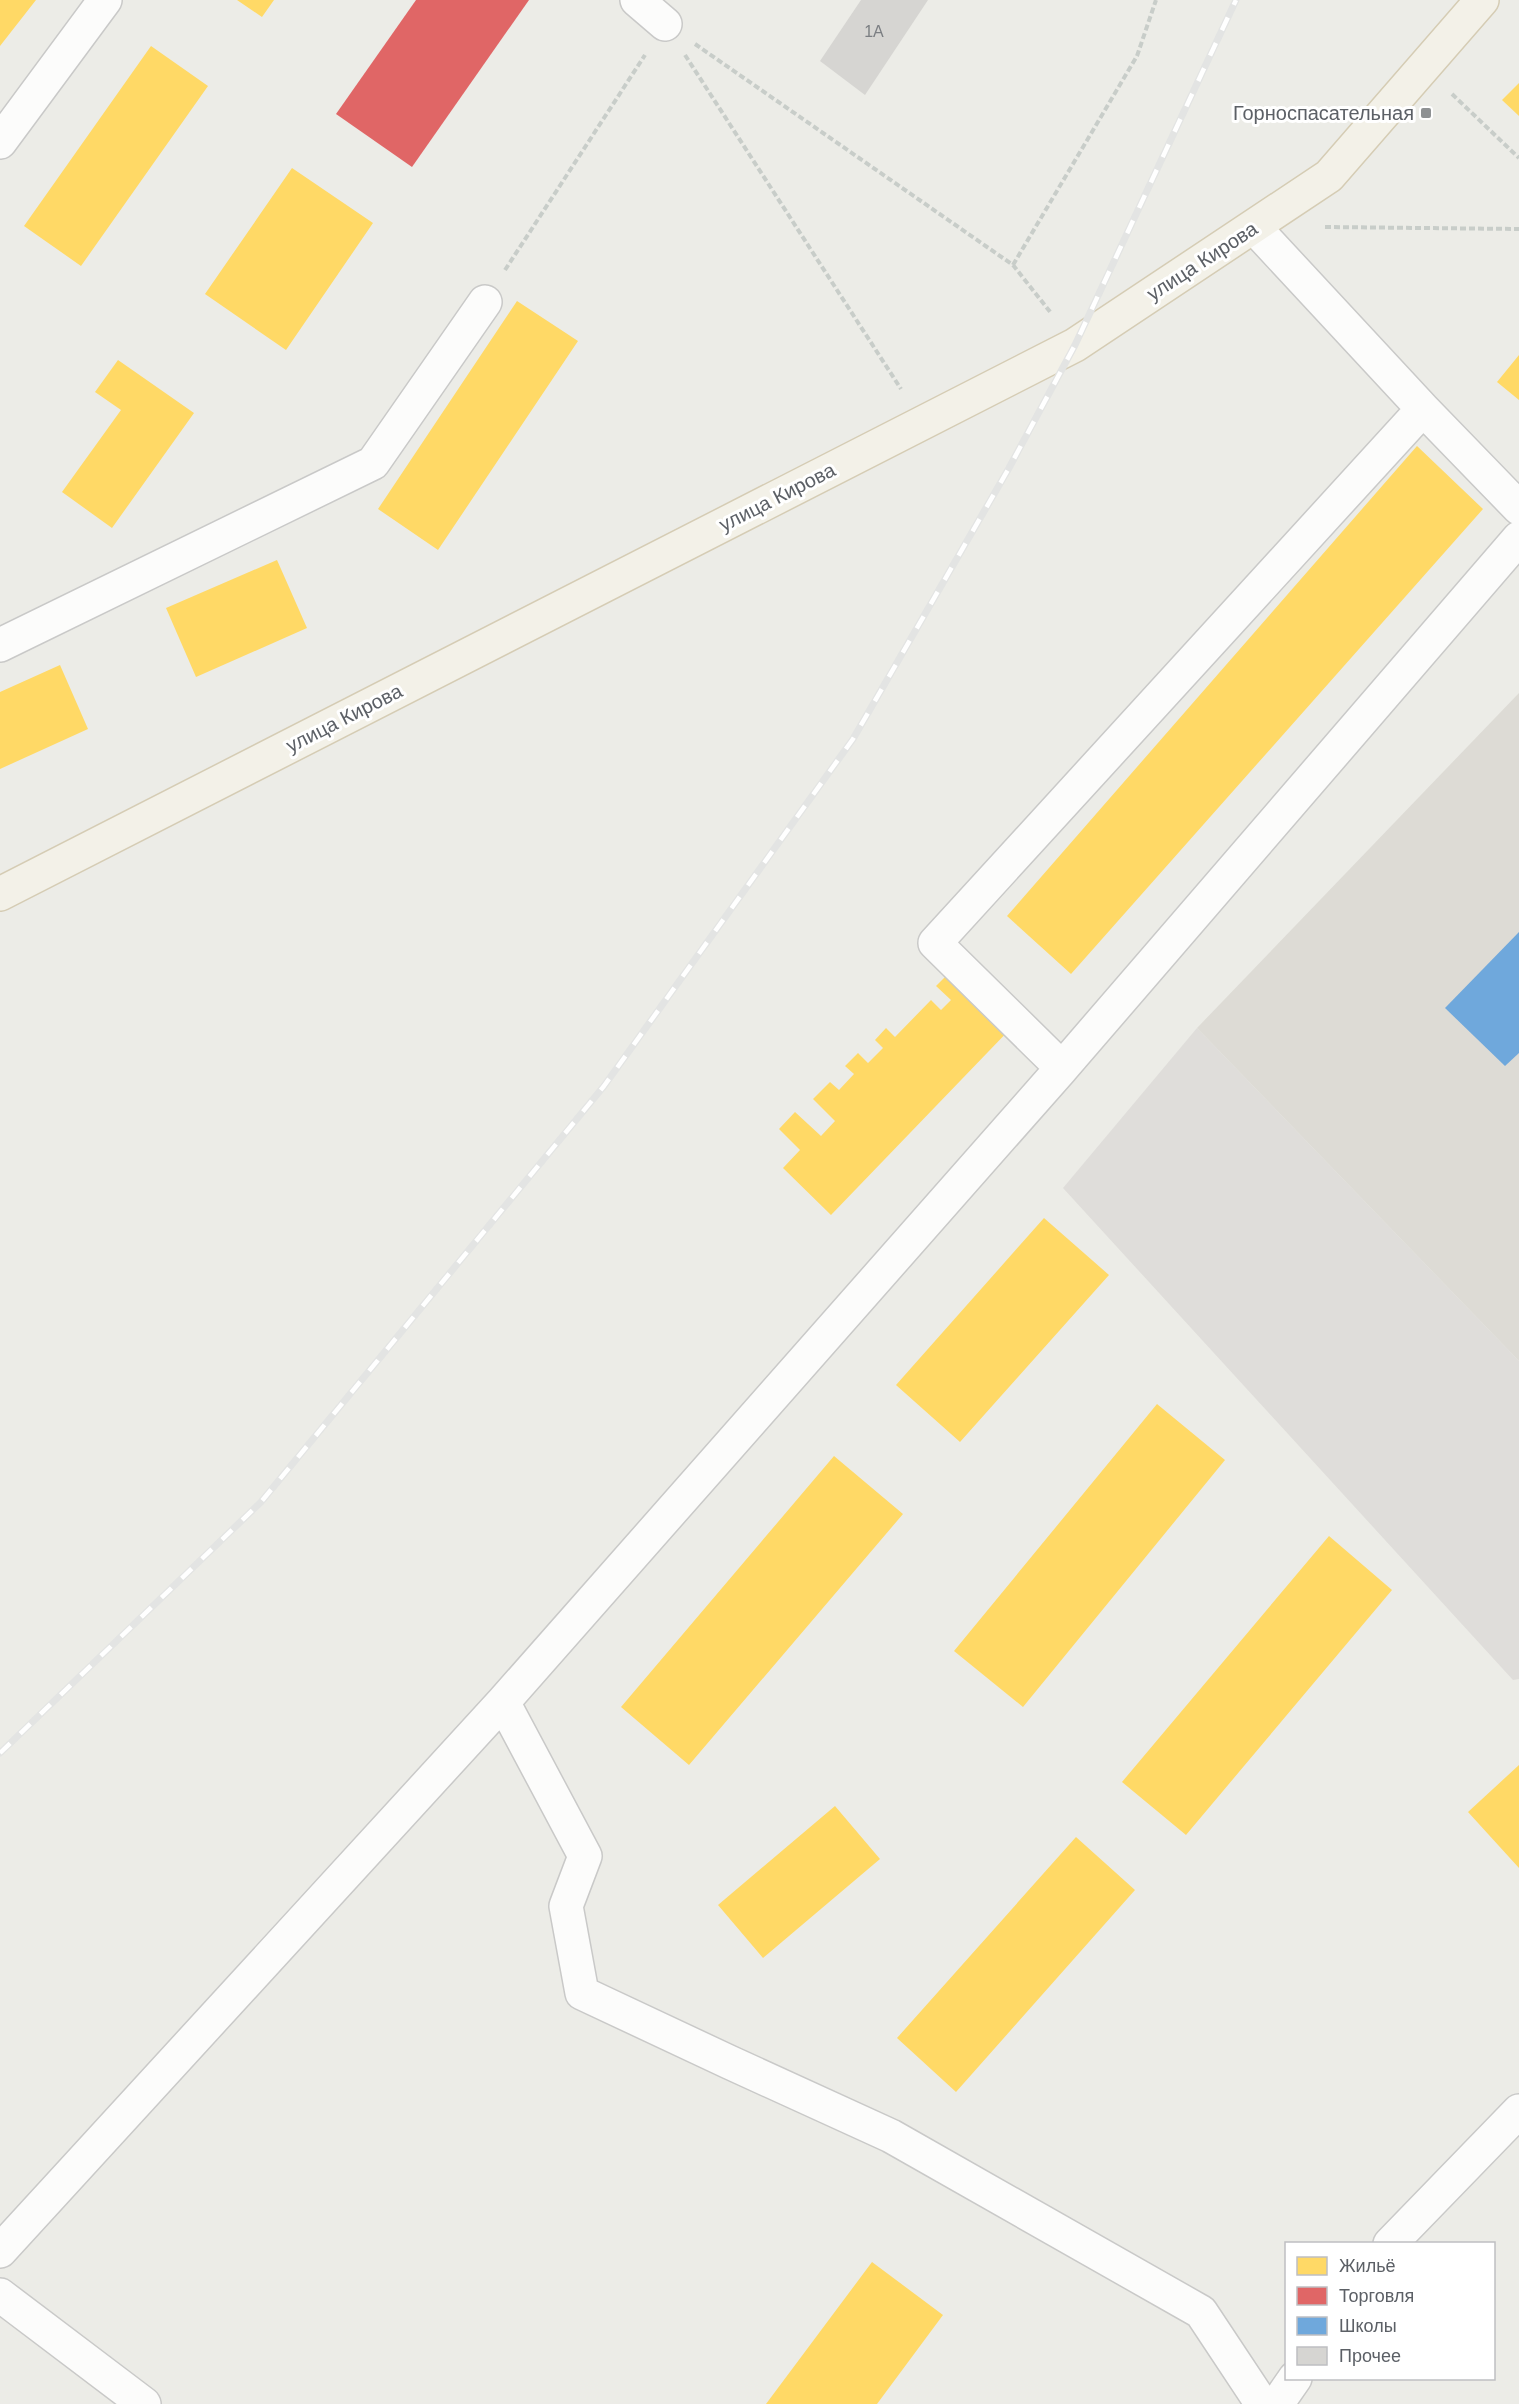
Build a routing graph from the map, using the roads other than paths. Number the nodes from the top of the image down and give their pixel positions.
1 (105, 0) edge
2 (637, 0) edge
3 (1482, 0) edge
4 (665, 24) road end
5 (0, 142) edge
6 (1254, 227) junction
7 (485, 302) road end
8 (1423, 409) junction
9 (1519, 508) edge
10 (1519, 538) edge
11 (0, 645) edge
12 (0, 894) edge
13 (1062, 1068) junction
14 (503, 1702) junction
15 (1519, 2111) edge
16 (1392, 2242) edge
17 (0, 2251) edge
18 (0, 2295) edge
19 (1294, 2380) edge
20 (144, 2404) edge
21 (1262, 2404) edge
22 (1277, 2404) edge

1 - 5 street
2 - 4 street
3 - 6 main road, улица Кирова
6 - 8 street
6 - 12 main road, улица Кирова
7 - 11 street
8 - 9 street
8 - 13 street
10 - 13 street
13 - 14 street
14 - 17 street
14 - 21 street
15 - 16 street
18 - 20 street
19 - 22 street

